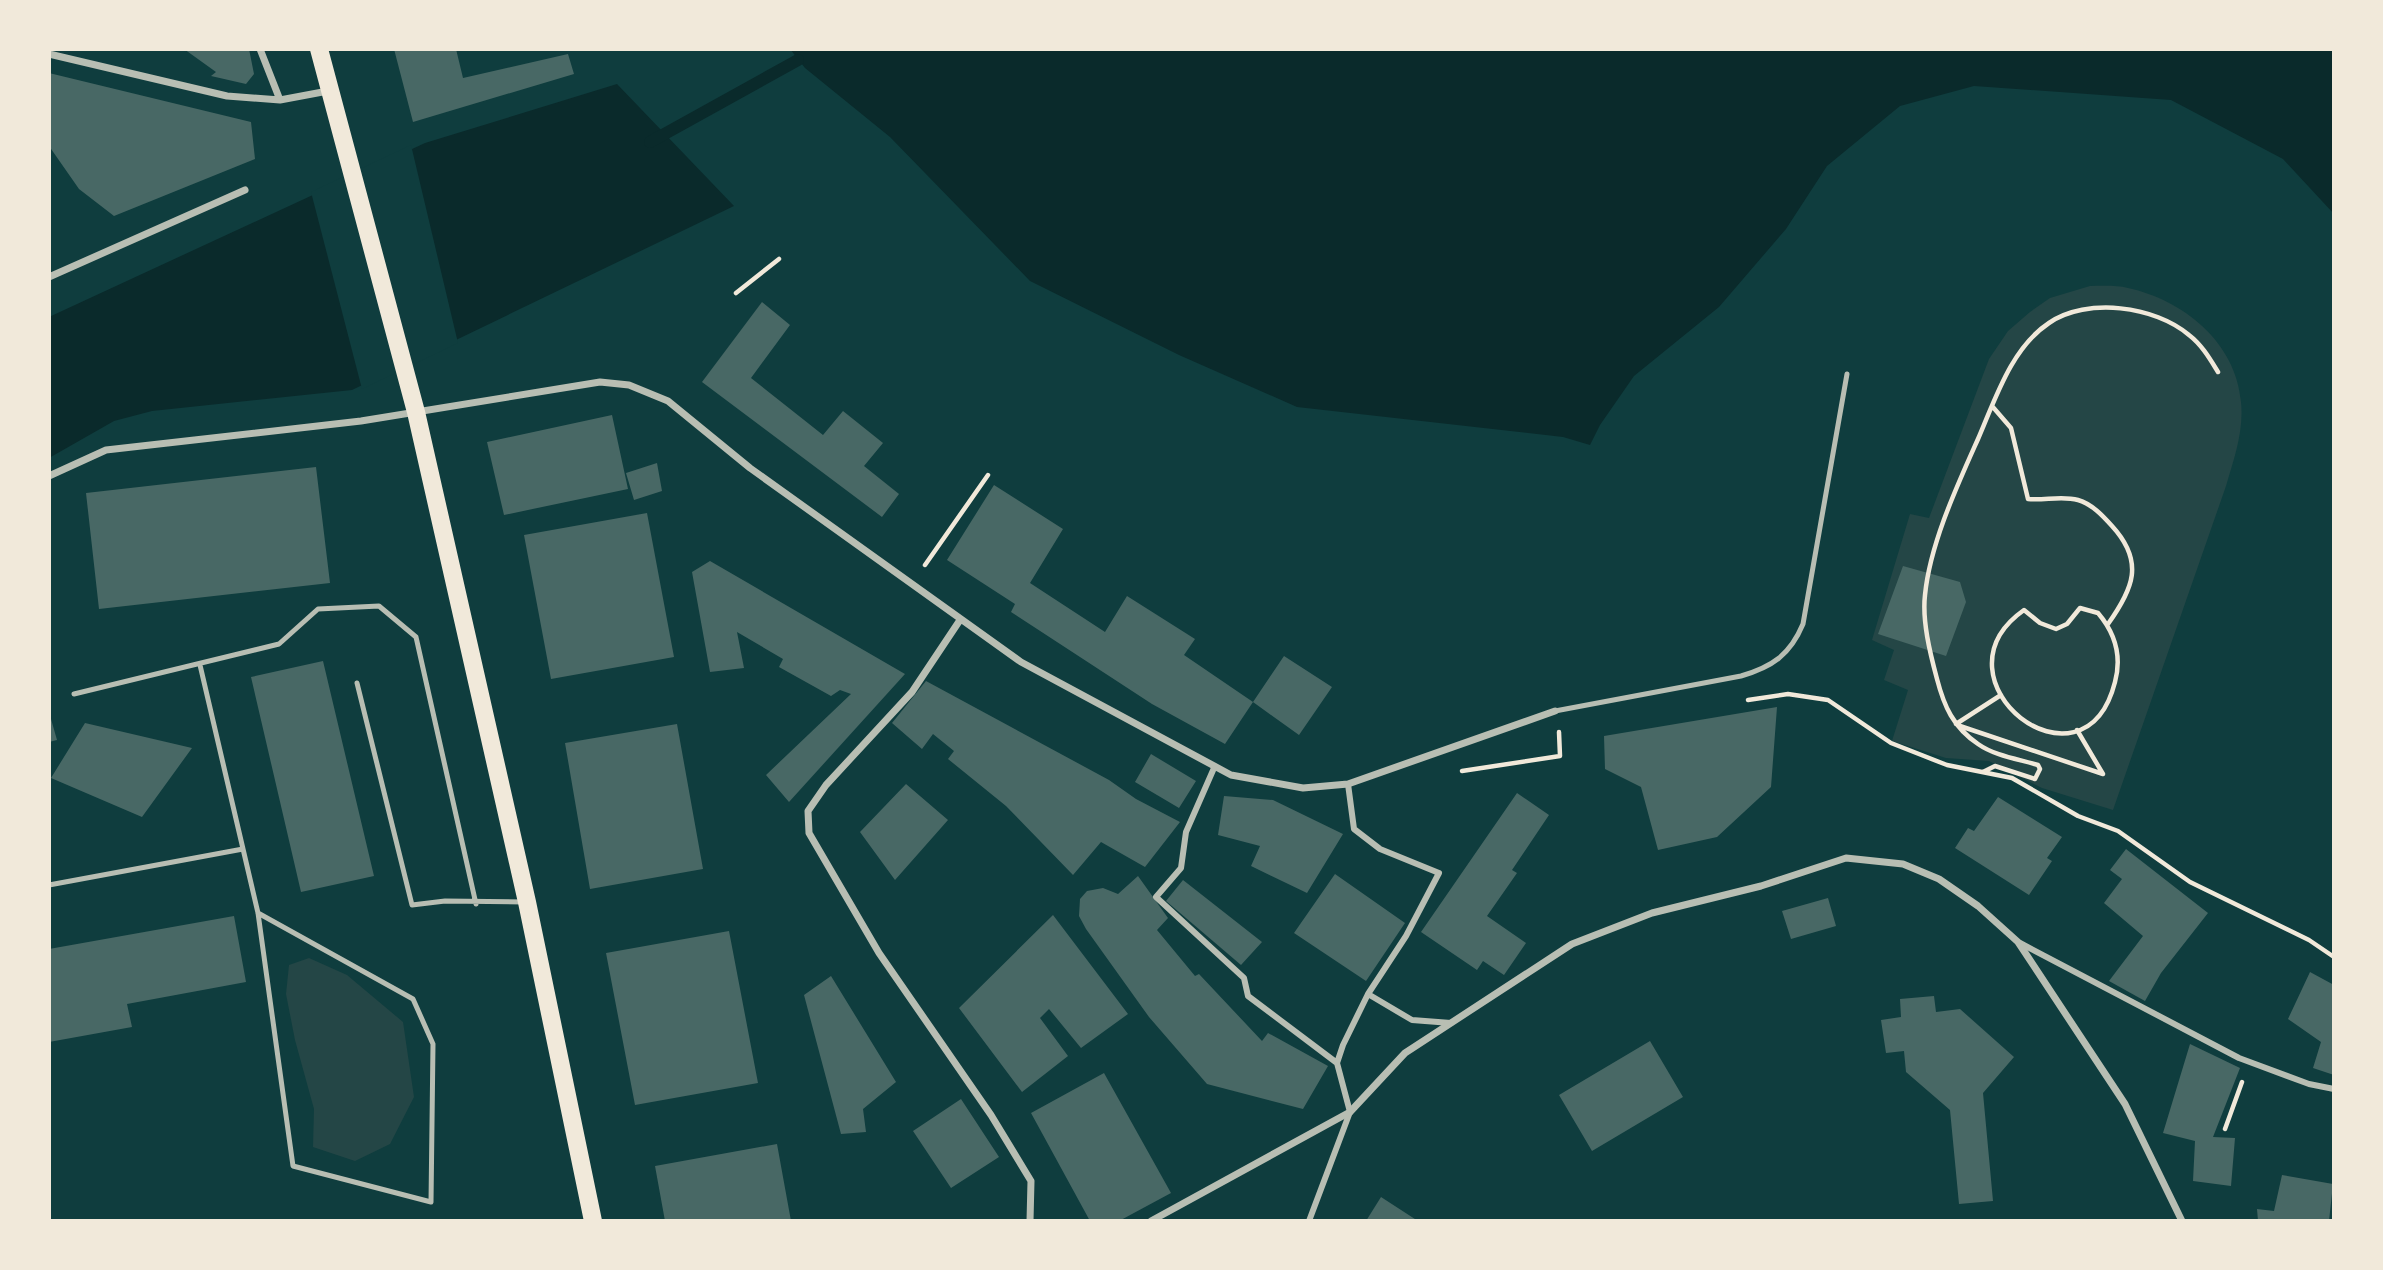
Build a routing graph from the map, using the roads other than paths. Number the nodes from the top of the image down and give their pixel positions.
1 (260, 49) edge
2 (319, 49) edge
3 (49, 54) edge
4 (332, 90) junction
5 (280, 100) junction
6 (245, 190) dead end
7 (49, 277) edge
8 (1847, 374) dead end
9 (416, 412) junction
10 (49, 476) edge
11 (960, 620) junction
12 (200, 664) junction
13 (357, 683) dead end
14 (74, 694) dead end
15 (1555, 711) joint
16 (1214, 768) junction
17 (1348, 784) junction
18 (243, 849) junction
19 (49, 885) edge
20 (527, 902) junction
21 (476, 904) junction
22 (258, 912) junction
23 (2018, 942) junction
24 (1368, 994) junction
25 (1452, 1023) junction
26 (1337, 1063) junction
27 (2334, 1089) edge
28 (1350, 1112) junction
29 (593, 1221) edge
30 (1030, 1221) edge
31 (1151, 1221) edge
32 (1309, 1221) edge
33 (2182, 1221) edge

1 - 5 street
2 - 4 main road
3 - 5 street
4 - 5 street
4 - 9 main road
6 - 7 street
8 - 15 lane
9 - 10 street
9 - 11 street
9 - 20 main road
11 - 16 street
11 - 30 street
12 - 14 lane
12 - 18 lane
12 - 21 lane
13 - 21 lane
15 - 17 street
16 - 17 street
16 - 26 street
17 - 24 street
18 - 19 lane
18 - 22 lane
20 - 21 lane
20 - 29 main road
22 - 22 lane
23 - 25 street
23 - 27 street
23 - 33 street
24 - 25 street
24 - 26 street
25 - 28 street
26 - 28 street
28 - 31 street
28 - 32 street

